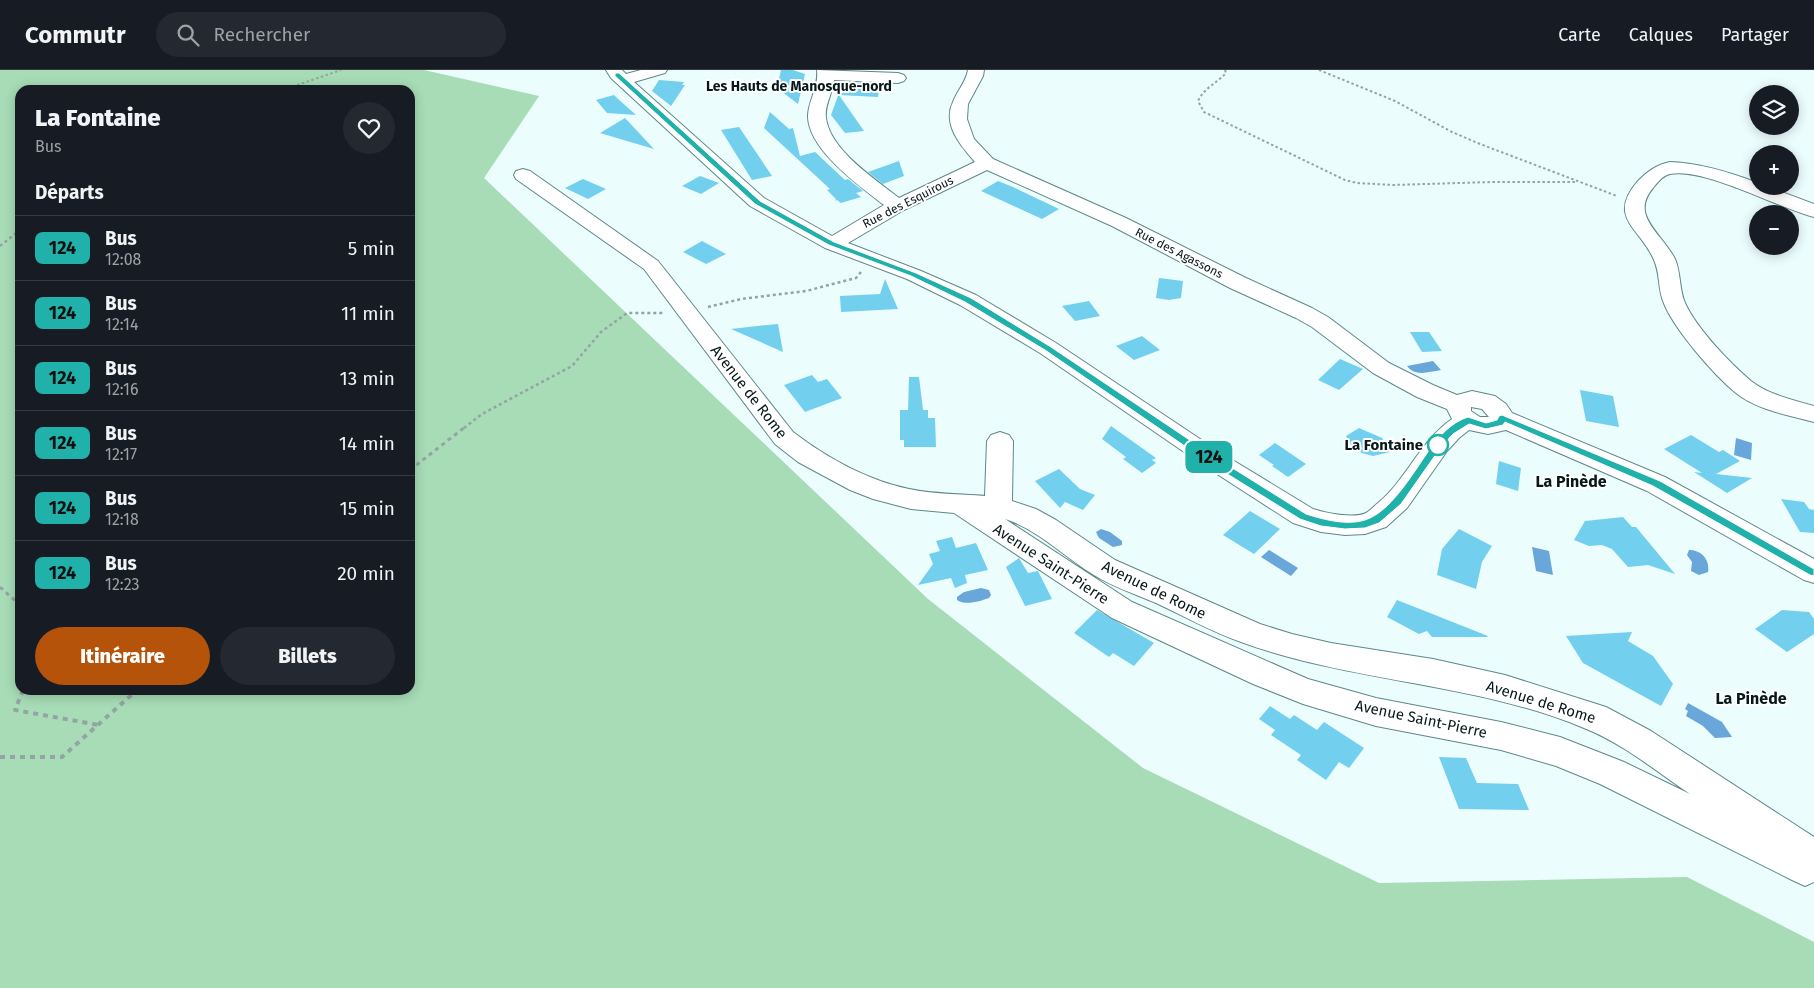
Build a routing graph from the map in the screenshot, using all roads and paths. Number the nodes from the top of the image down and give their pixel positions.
1 (341, 70) edge
2 (659, 70) edge
3 (976, 70) edge
4 (1225, 70) edge
5 (1319, 70) edge
6 (826, 72) edge
7 (614, 74) edge
8 (898, 78) dead end
9 (298, 85) edge
10 (987, 163) junction
11 (523, 175) dead end
12 (1576, 182) junction
13 (1634, 202) junction
14 (897, 206) junction
15 (1814, 211) edge
16 (15, 234) edge
17 (832, 244) junction
18 (0, 246) edge
19 (866, 266) dead end
20 (686, 312) junction
21 (1463, 413) junction
22 (1814, 414) edge
23 (1000, 441) dead end
24 (415, 466) edge
25 (959, 503) junction
26 (998, 507) junction
27 (1814, 572) edge
28 (0, 587) edge
29 (15, 600) edge
30 (20, 695) edge
31 (132, 695) edge
32 (100, 725) junction
33 (0, 757) edge
34 (1814, 858) edge
35 (1814, 872) edge

1 - 9 path
2 - 7 street
3 - 10 street, Rue des Agassons
4 - 12 path
5 - 12 path
6 - 8 street
6 - 14 street
7 - 17 street
10 - 14 street, Rue des Esquirous
10 - 21 street, Rue des Agassons
11 - 20 street, Avenue de Rome
12 - 13 path
13 - 15 street
13 - 22 street
14 - 17 street, Rue des Esquirous
16 - 18 path
17 - 21 street
19 - 20 path
20 - 24 path
20 - 25 street, Avenue de Rome
21 - 27 street, Rue des Agassons
23 - 26 street
25 - 26 street, Avenue de Rome
25 - 35 street, Avenue Saint-Pierre
26 - 34 street, Avenue de Rome
28 - 29 path
30 - 32 path
31 - 32 path
32 - 33 path

